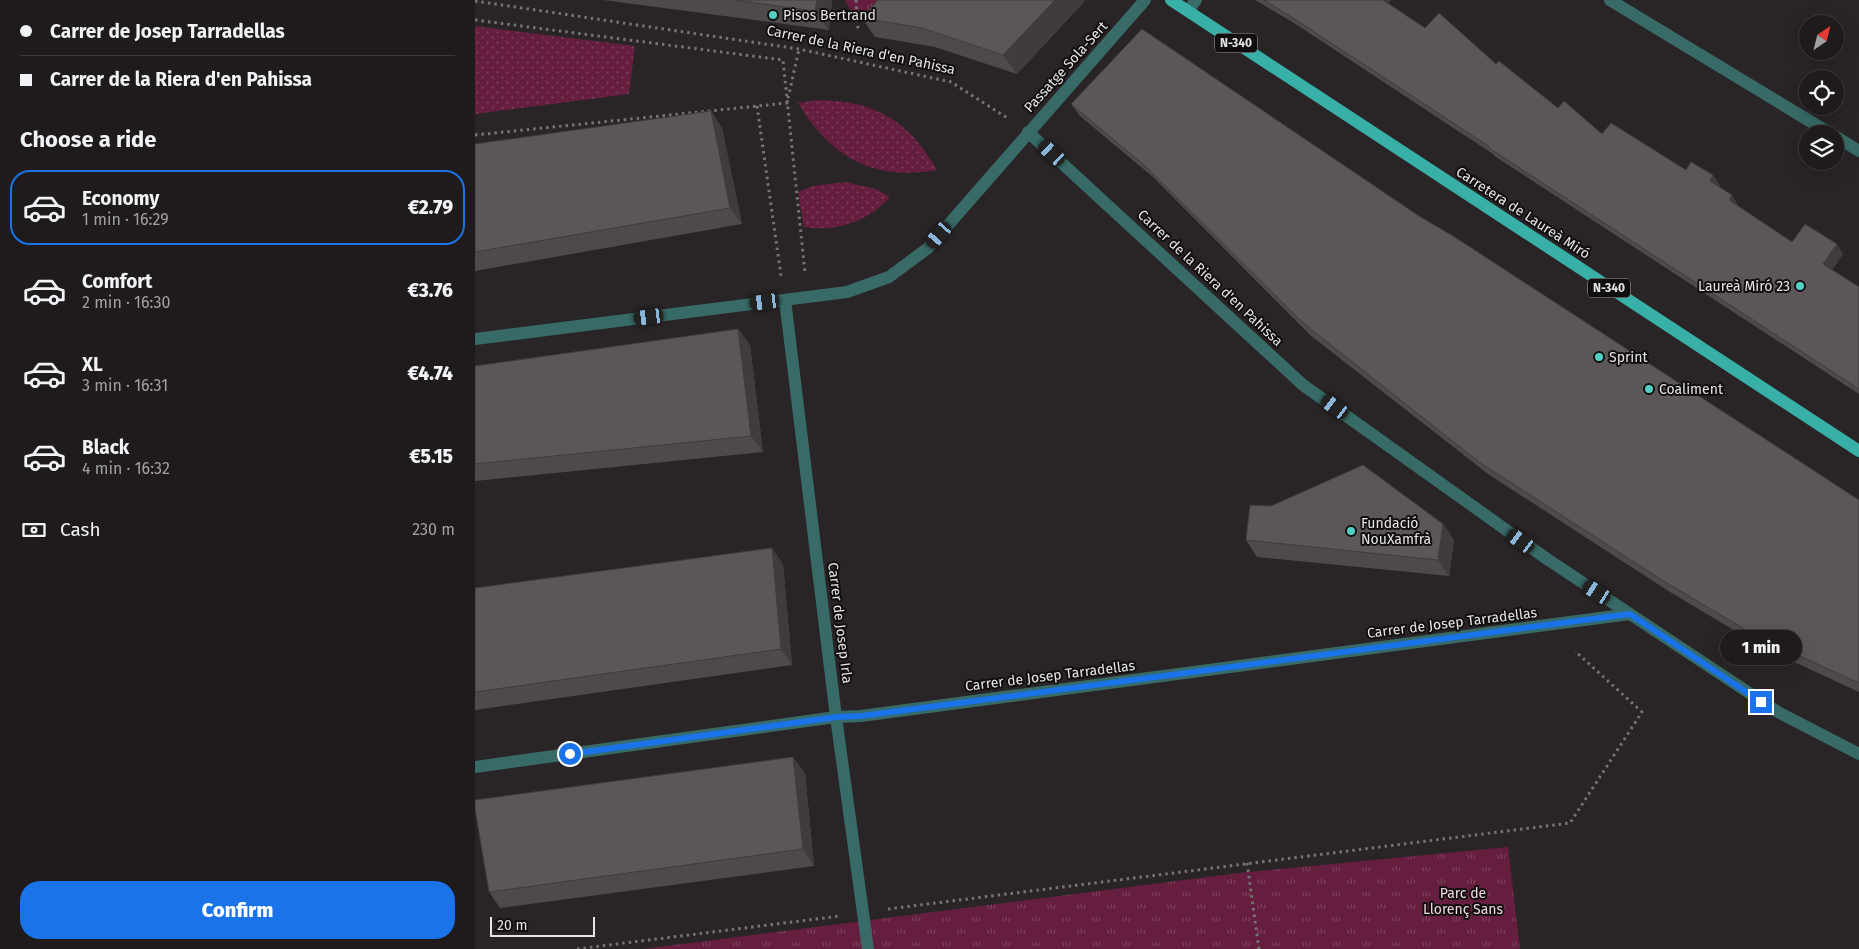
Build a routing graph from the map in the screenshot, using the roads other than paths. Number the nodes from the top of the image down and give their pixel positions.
1 (1145, 0) edge
2 (1171, 0) edge
3 (1196, 0) edge
4 (1610, 0) edge
5 (1187, 11) junction
6 (1816, 125) edge
7 (1028, 132) junction
8 (1844, 141) edge
9 (1859, 150) edge
10 (785, 300) junction
11 (475, 339) edge
12 (1859, 451) edge
13 (1630, 614) junction
14 (837, 717) junction
15 (1859, 754) edge
16 (475, 767) edge
17 (868, 949) edge

1 - 7 street, Passatge Sola-Sert
2 - 5 main road, Carretera de Laureà Miró / N-340
3 - 5 street
4 - 6 street
5 - 12 main road, Carretera de Laureà Miró / N-340
7 - 10 street, Passatge Sola-Sert
7 - 13 street, Carrer de la Riera d'en Pahissa
8 - 9 street
10 - 11 street, Passatge Sola-Sert
10 - 14 street, Carrer de Josep Irla
13 - 14 street, Carrer de Josep Tarradellas
13 - 15 street, Carrer de la Riera d'en Pahissa
14 - 16 street, Carrer de Josep Tarradellas
14 - 17 street, Carrer de Josep Irla

